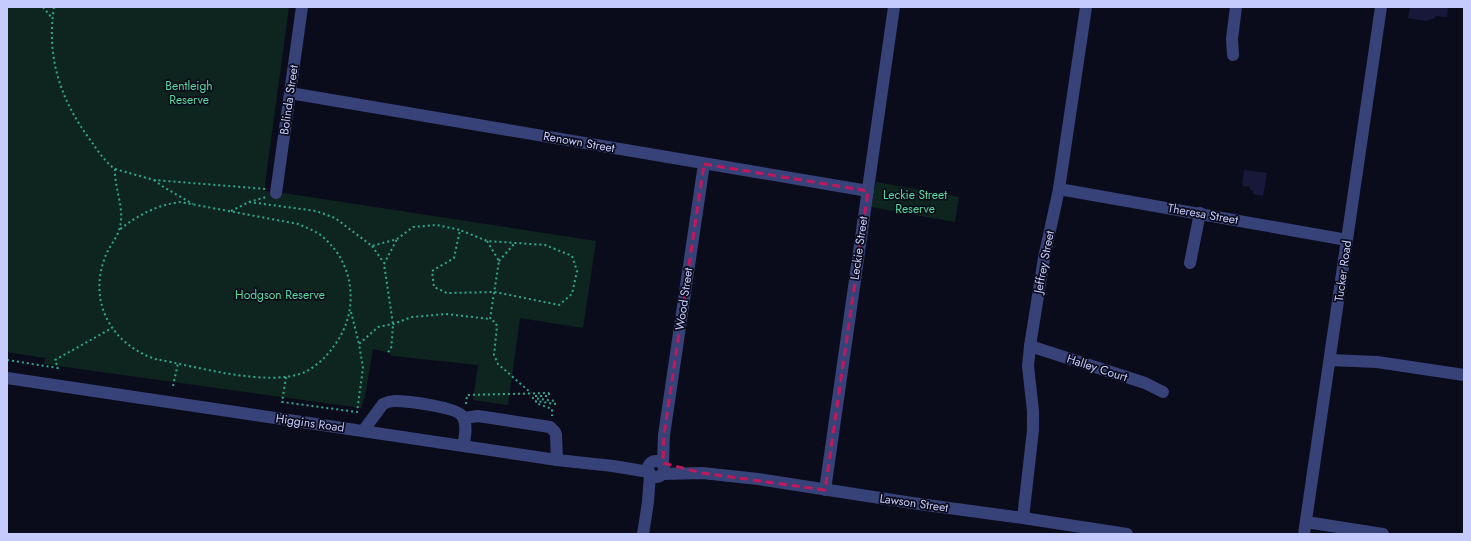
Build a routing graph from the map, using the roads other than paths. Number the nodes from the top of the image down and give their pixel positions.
1 (302, 7) edge
2 (894, 7) edge
3 (1086, 7) edge
4 (1236, 7) edge
5 (1381, 7) edge
6 (1233, 55) dead end
7 (290, 94) junction
8 (704, 164) junction
9 (1059, 189) junction
10 (868, 191) junction
11 (276, 193) road end
12 (1200, 213) junction
13 (1347, 240) junction
14 (1190, 263) dead end
15 (1030, 346) junction
16 (1331, 354) junction
17 (1464, 375) edge
18 (7, 378) edge
19 (1163, 392) dead end
20 (464, 418) junction
21 (363, 431) junction
22 (463, 446) junction
23 (557, 460) junction
24 (656, 469) junction
25 (825, 490) junction
26 (1023, 518) junction
27 (1306, 522) junction
28 (643, 534) edge
29 (1127, 534) edge
30 (1304, 534) edge
31 (1383, 534) edge

1 - 7 street, Bolinda Street
2 - 10 street, Leckie Street
3 - 9 street, Jeffrey Street
4 - 6 street
5 - 13 street, Tucker Road
7 - 8 street, Renown Street
7 - 11 street, Bolinda Street
8 - 10 street, Renown Street
8 - 24 street, Wood Street
9 - 12 street, Theresa Street
9 - 15 street, Jeffrey Street
10 - 25 street, Leckie Street
12 - 13 street, Theresa Street
12 - 14 street
13 - 16 street, Tucker Road
15 - 19 street, Halley Court
15 - 26 street, Jeffrey Street
16 - 17 street
16 - 27 street, Tucker Road
18 - 21 street, Higgins Road
20 - 21 street
20 - 22 street
20 - 23 street
21 - 22 street, Higgins Road
22 - 23 street, Higgins Road
23 - 24 street, Higgins Road
24 - 25 street, Lawson Street
24 - 28 street, Wood Street
25 - 26 street, Lawson Street
26 - 29 street, Lawson Street
27 - 30 street, Tucker Road
27 - 31 street

